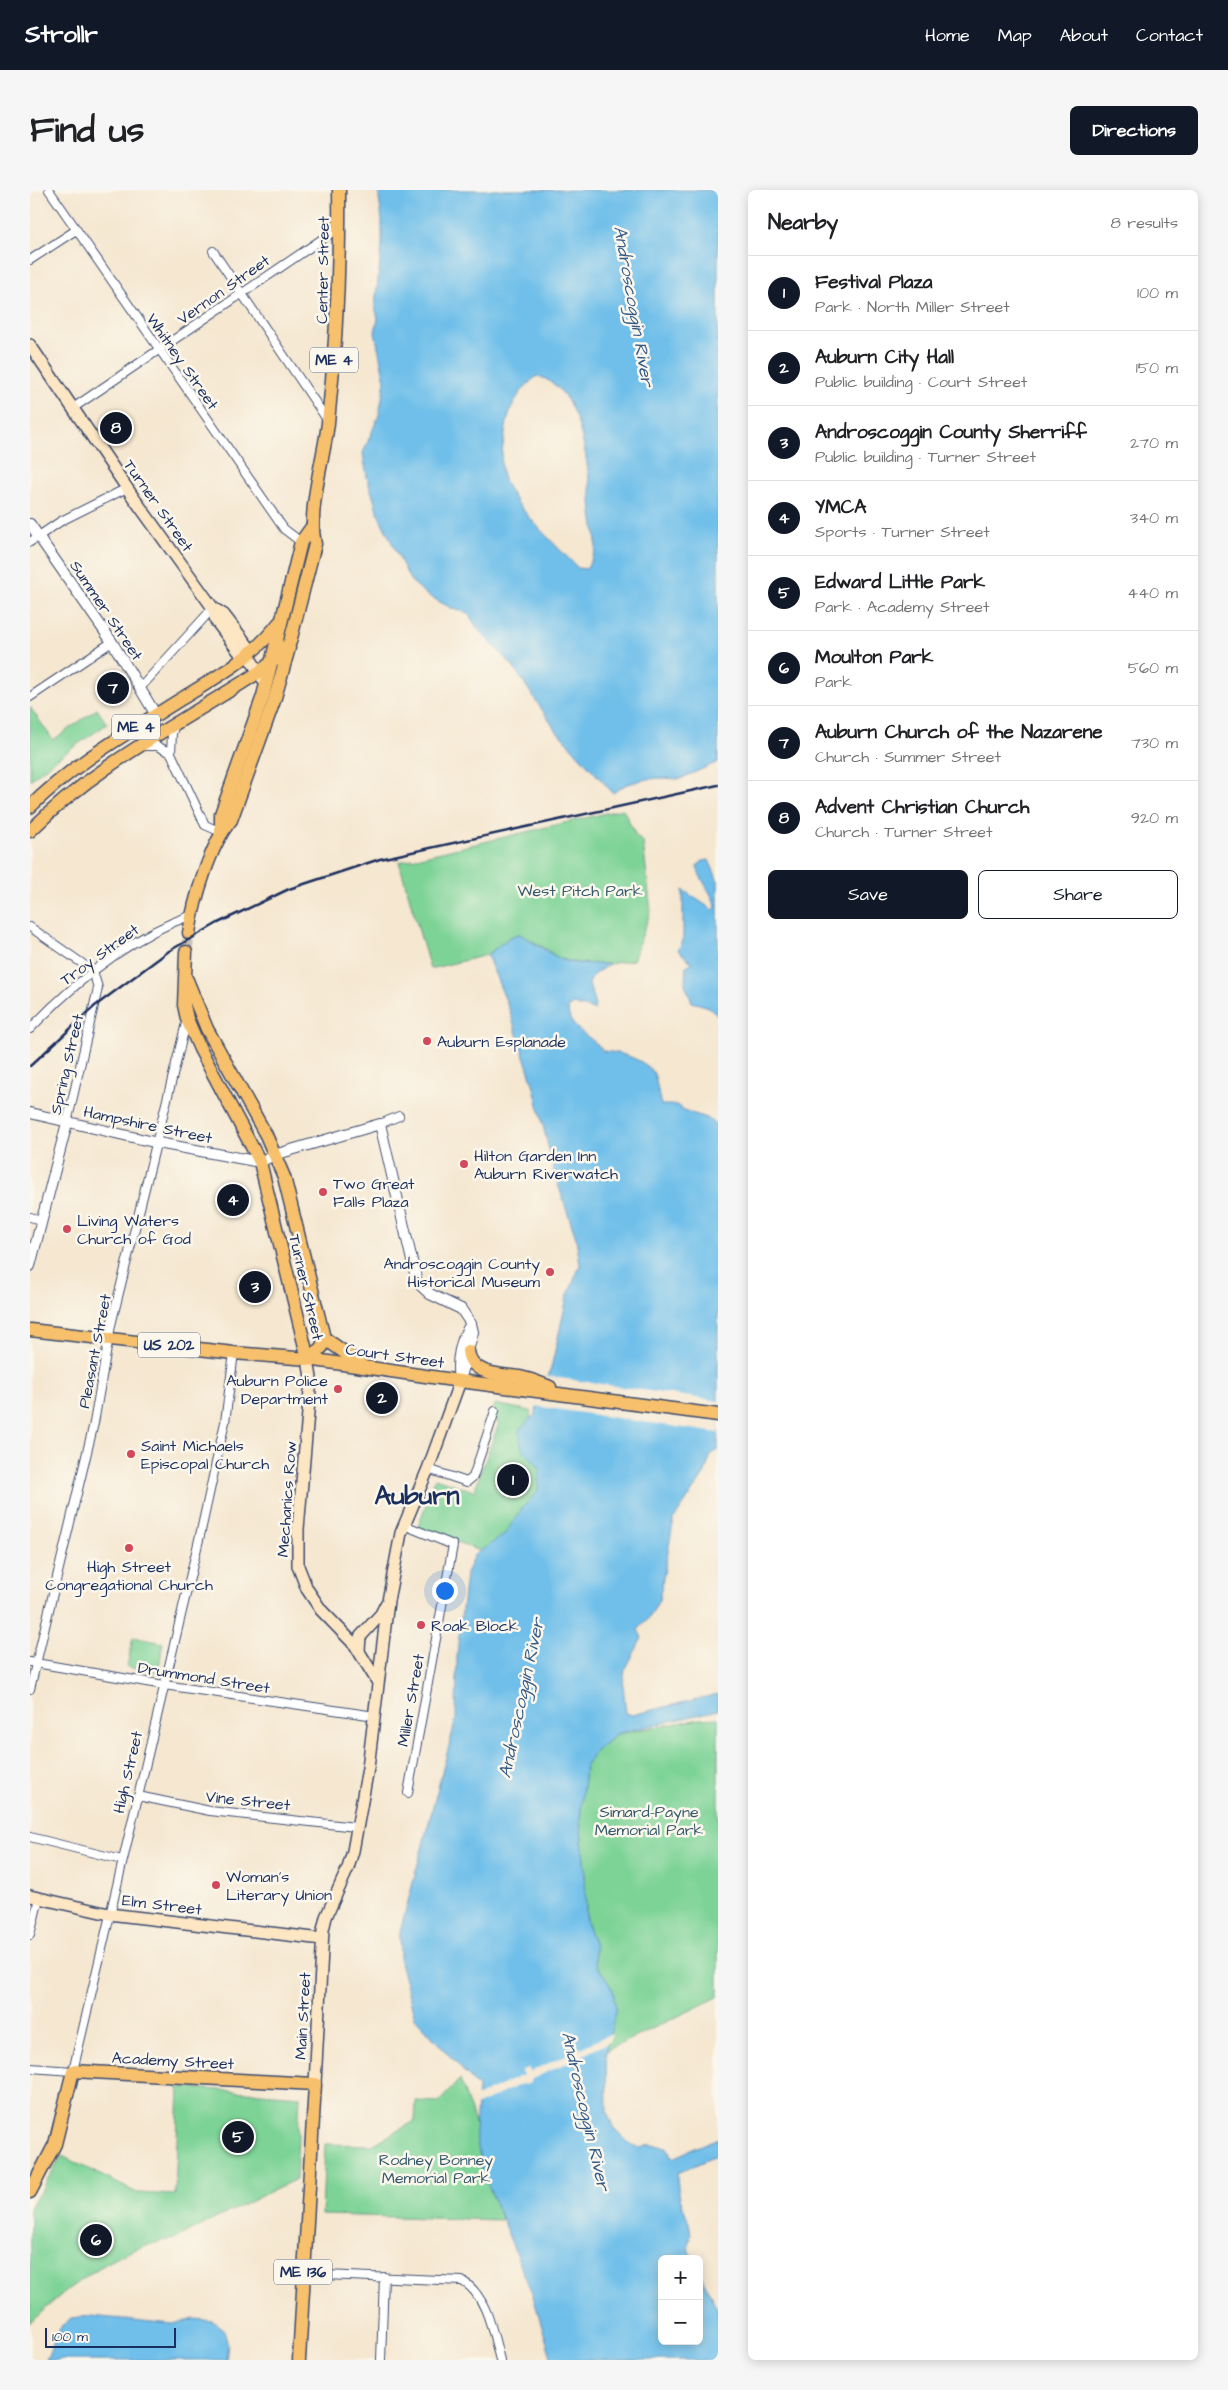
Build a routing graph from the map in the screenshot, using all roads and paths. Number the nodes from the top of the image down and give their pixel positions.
1 (48, 190) edge
2 (339, 190) edge
3 (340, 227) junction
4 (76, 230) junction
5 (213, 251) dead end
6 (30, 260) edge
7 (242, 294) junction
8 (30, 345) edge
9 (159, 350) junction
10 (73, 408) junction
11 (328, 421) junction
12 (126, 488) junction
13 (30, 524) edge
14 (311, 528) junction
15 (34, 539) edge
16 (301, 542) junction
17 (213, 608) junction
18 (282, 619) junction
19 (293, 636) junction
20 (112, 642) junction
21 (248, 655) junction
22 (272, 663) junction
23 (259, 672) junction
24 (266, 684) junction
25 (141, 687) junction
26 (30, 697) edge
27 (275, 698) junction
28 (156, 715) junction
29 (176, 722) junction
30 (138, 746) junction
31 (171, 752) junction
32 (30, 807) edge
33 (30, 831) edge
34 (221, 832) junction
35 (192, 915) junction
36 (30, 927) edge
37 (189, 933) tunnel mouth
38 (186, 952) tunnel mouth
39 (93, 971) junction
40 (186, 975) junction
41 (187, 1019) junction
42 (30, 1029) edge
43 (30, 1113) edge
44 (399, 1116) dead end
45 (67, 1123) junction
46 (380, 1124) junction
47 (158, 1144) junction
48 (274, 1156) junction
49 (260, 1162) junction
50 (30, 1217) edge
51 (42, 1220) junction
52 (30, 1266) edge
53 (471, 1324) junction
54 (30, 1330) edge
55 (111, 1338) junction
56 (324, 1338) junction
57 (468, 1352) junction
58 (234, 1353) junction
59 (308, 1359) junction
60 (365, 1367) junction
61 (460, 1381) junction
62 (522, 1383) junction
63 (495, 1411) dead end
64 (717, 1415) edge
65 (428, 1469) junction
66 (404, 1524) junction
67 (388, 1601) junction
68 (359, 1650) junction
69 (382, 1651) junction
70 (33, 1662) edge
71 (377, 1681) junction
72 (164, 1685) junction
73 (30, 1689) edge
74 (375, 1716) junction
75 (408, 1793) dead end
76 (138, 1796) junction
77 (356, 1828) junction
78 (30, 1837) edge
79 (122, 1860) junction
80 (34, 1897) edge
81 (109, 1914) junction
82 (30, 1935) edge
83 (322, 1940) junction
84 (30, 2068) edge
85 (73, 2070) junction
86 (315, 2084) junction
87 (30, 2192) edge
88 (303, 2274) junction
89 (384, 2277) junction
90 (299, 2360) edge
91 (381, 2360) edge
92 (500, 2360) edge

1 - 4 street, Whitney Street
2 - 3 main road, Center Street / ME 4
3 - 7 street, Vernon Street
3 - 11 main road, Center Street / ME 4
4 - 6 street
4 - 9 street, Whitney Street
5 - 7 street
7 - 9 street, Vernon Street
7 - 11 street
8 - 10 main road, Turner Street
9 - 10 street, Vernon Street
9 - 16 street, Whitney Street
10 - 12 main road, Turner Street
11 - 14 main road, Center Street / ME 4
12 - 15 street
12 - 17 main road, Turner Street
13 - 15 street, Summer Street
14 - 16 main road, Center Street / ME 4
14 - 19 main road, Center Street / ME 4
15 - 20 street, Summer Street
16 - 18 main road, Center Street / ME 4
17 - 21 main road, Turner Street
17 - 25 street
18 - 21 main road, Center Street / ME 4
18 - 22 main road
19 - 22 main road, Center Street / ME 4
19 - 27 main road
20 - 25 street, Summer Street
20 - 26 street
21 - 23 main road, Turner Street
21 - 28 main road, ME 4
22 - 23 main road, ME 4
22 - 24 main road
23 - 24 main road, Turner Street
23 - 29 main road, ME 4
24 - 27 main road, Turner Street
24 - 34 main road
25 - 28 street, Summer Street
27 - 34 main road
28 - 32 main road, ME 4
29 - 30 main road, ME 4
29 - 31 street
30 - 31 street
30 - 33 main road, ME 4
31 - 34 street
34 - 35 main road
35 - 37 main road
35 - 39 street, Troy Street
36 - 39 street
38 - 40 main road, Turner Street
39 - 42 street, Troy Street
39 - 45 street, Spring Street
40 - 41 main road, Turner Street
40 - 48 main road, Turner Street
41 - 47 street, Pleasant Street
41 - 49 main road, Turner Street
43 - 45 street, Hampshire Street
44 - 46 street
45 - 47 street, Hampshire Street
45 - 51 street, Spring Street
46 - 48 street
46 - 53 street
47 - 49 street, Hampshire Street
47 - 55 street, Pleasant Street
48 - 49 street
48 - 56 main road, Turner Street
49 - 59 main road, Turner Street
50 - 51 street
51 - 52 street, Spring Street
53 - 57 street
53 - 61 street
54 - 55 main road, Court Street / US 202
55 - 58 main road, Court Street / US 202
55 - 70 street, Pleasant Street
56 - 59 main road, Turner Street
56 - 60 main road
57 - 61 street
57 - 62 main road
58 - 59 main road, Court Street / US 202
58 - 72 street, High Street
59 - 60 main road, Court Street / US 202
59 - 68 main road, Mechanics Row
60 - 61 main road, Court Street / US 202
61 - 62 main road, Court Street / US 202
61 - 65 main road, Main Street / ME 136
62 - 64 main road, Court Street / US 202
63 - 65 street
65 - 66 main road, Main Street / ME 136
66 - 67 main road, Main Street / ME 136
66 - 75 street, Miller Street
67 - 68 main road, Main Street
67 - 69 main road, Main Street / ME 136
68 - 69 main road
68 - 71 main road
69 - 71 main road, Main Street / ME 136
70 - 72 street, Drummond Street
70 - 73 street, Pleasant Street
71 - 74 main road, Main Street / ME 136
72 - 74 street, Drummond Street
72 - 76 street, High Street
74 - 77 main road, Main Street / ME 136
76 - 77 street, Vine Street
76 - 79 street, High Street
77 - 83 main road, Main Street / ME 136
78 - 79 street
79 - 81 street, High Street
80 - 81 main road, Elm Street
80 - 82 street
81 - 83 main road, Elm Street
81 - 85 street, High Street
83 - 86 main road, Main Street / ME 136
84 - 85 street, Academy Street
85 - 86 main road, Academy Street
85 - 87 main road, High Street
86 - 88 main road, Main Street / ME 136
88 - 89 street
88 - 90 main road, Main Street / ME 136
89 - 91 street
89 - 92 street

